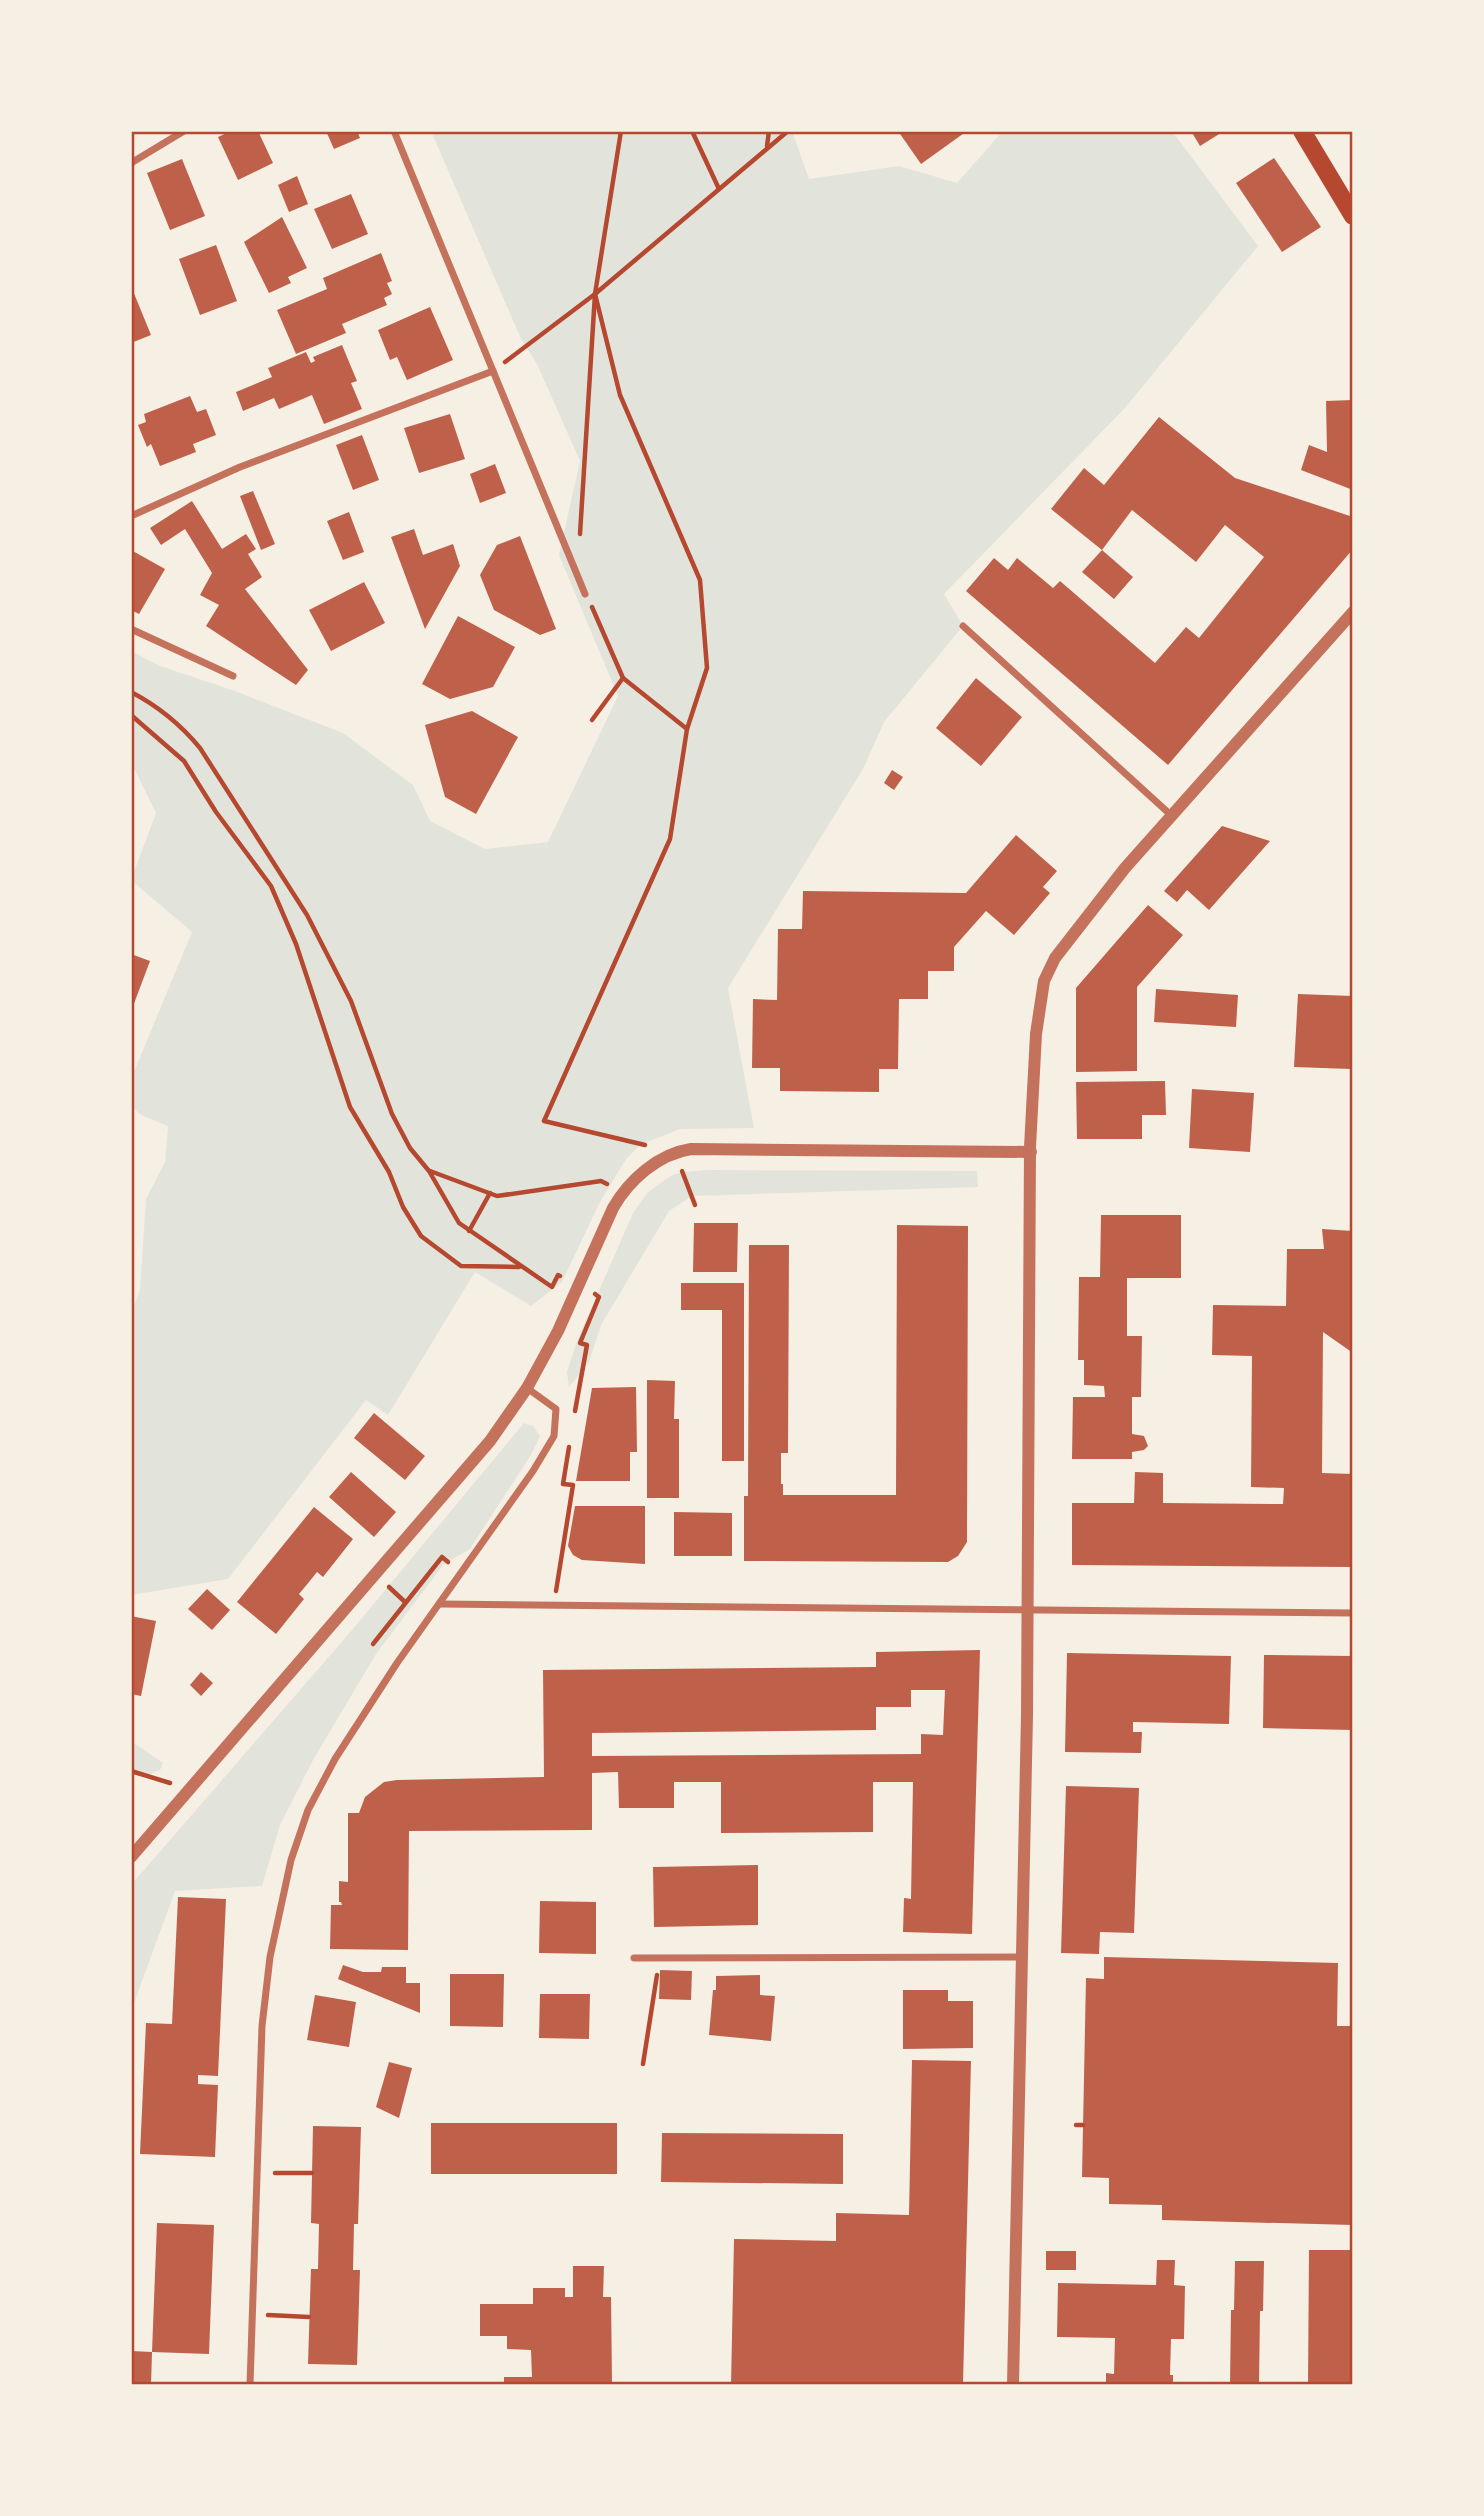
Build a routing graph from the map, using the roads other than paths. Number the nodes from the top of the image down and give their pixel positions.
1 (184, 131) edge
2 (394, 131) edge
3 (1302, 131) edge
4 (131, 163) edge
5 (1353, 216) edge
6 (493, 371) junction
7 (131, 516) edge
8 (586, 594) road end
9 (1353, 612) edge
10 (963, 626) dead end
11 (131, 629) edge
12 (233, 676) dead end
13 (1172, 816) junction
14 (1031, 1153) junction
15 (527, 1388) junction
16 (441, 1604) junction
17 (1027, 1609) junction
18 (1353, 1613) edge
19 (131, 1857) edge
20 (1021, 1957) junction
21 (634, 1958) dead end
22 (250, 2385) edge
23 (1013, 2385) edge

1 - 4 street
2 - 6 street
3 - 5 main road
6 - 7 street
6 - 8 street
9 - 13 street
10 - 13 street
11 - 12 street
13 - 14 street
14 - 15 street
14 - 17 street
15 - 16 street
15 - 19 street
16 - 17 street
16 - 22 street
17 - 18 street
17 - 20 street
20 - 21 street
20 - 23 street

